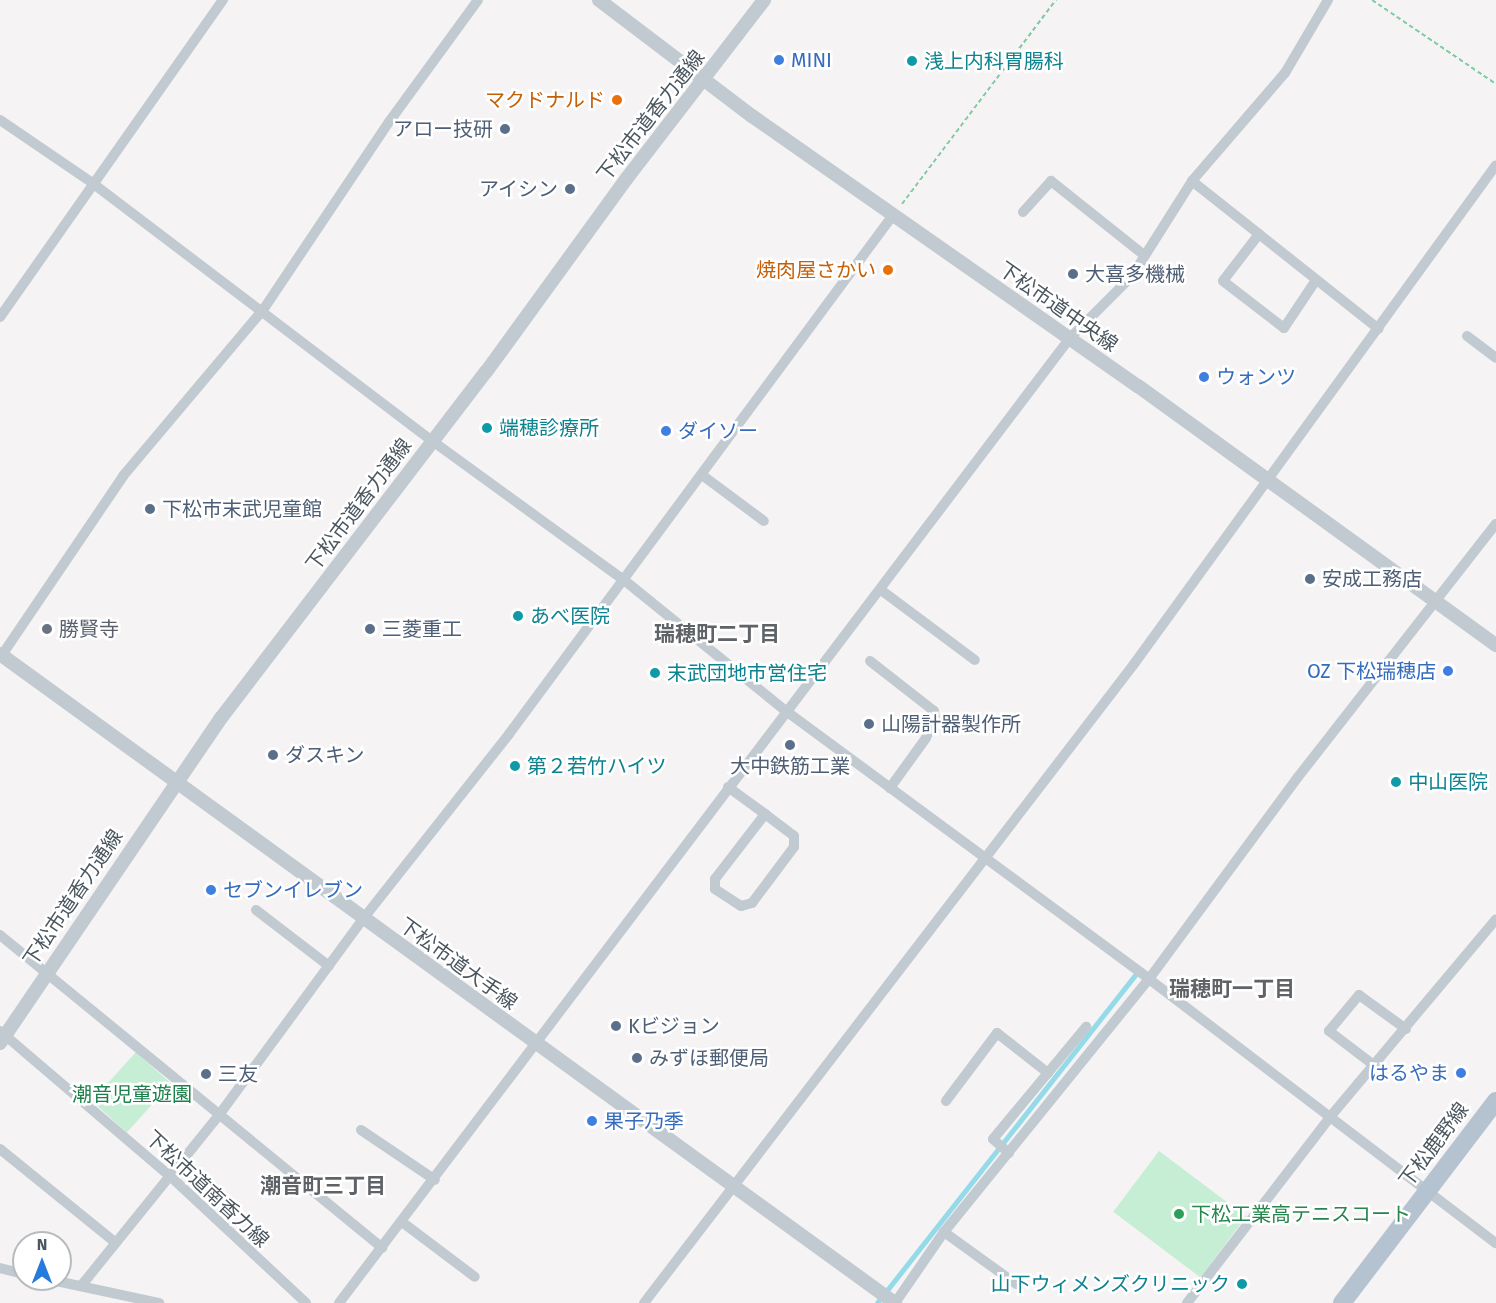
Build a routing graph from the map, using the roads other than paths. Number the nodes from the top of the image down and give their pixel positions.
1 (223, 0) edge
2 (478, 0) edge
3 (599, 0) edge
4 (764, 0) edge
5 (1328, 0) edge
6 (706, 78) junction
7 (0, 120) edge
8 (1496, 165) edge
9 (1192, 181) junction
10 (91, 182) junction
11 (1023, 212) dead end
12 (893, 215) junction
13 (1259, 234) junction
14 (1144, 255) junction
15 (1316, 280) junction
16 (263, 310) junction
17 (0, 317) edge
18 (1380, 329) junction
19 (1467, 336) dead end
20 (1069, 339) junction
21 (1496, 358) edge
22 (432, 440) junction
23 (702, 475) junction
24 (1268, 482) junction
25 (764, 521) dead end
26 (1496, 524) edge
27 (624, 580) junction
28 (881, 590) junction
29 (1434, 603) junction
30 (1496, 645) edge
31 (1, 656) edge
32 (975, 660) dead end
33 (870, 661) dead end
34 (786, 711) junction
35 (177, 782) junction
36 (728, 787) junction
37 (890, 788) junction
38 (765, 814) junction
39 (983, 857) junction
40 (256, 910) dead end
41 (363, 919) junction
42 (1496, 919) edge
43 (0, 935) edge
44 (329, 966) junction
45 (47, 971) junction
46 (1149, 979) junction
47 (1086, 1028) dead end
48 (1406, 1029) junction
49 (1, 1036) edge
50 (536, 1044) junction
51 (1376, 1066) junction
52 (1048, 1073) junction
53 (946, 1101) dead end
54 (1496, 1101) edge
55 (219, 1115) junction
56 (1330, 1117) junction
57 (361, 1130) dead end
58 (0, 1149) edge
59 (1009, 1153) junction
60 (170, 1176) junction
61 (435, 1180) junction
62 (731, 1187) junction
63 (1426, 1192) junction
64 (402, 1222) junction
65 (944, 1232) junction
66 (116, 1243) junction
67 (1496, 1243) edge
68 (382, 1248) junction
69 (475, 1276) dead end
70 (72, 1284) edge
71 (1016, 1284) dead end
72 (81, 1286) junction
73 (118, 1299) edge
74 (159, 1303) edge
75 (306, 1303) edge
76 (339, 1303) edge
77 (644, 1303) edge
78 (895, 1303) edge
79 (1187, 1303) edge
80 (1342, 1303) edge

1 - 10 street
2 - 16 street
3 - 6 street, 下松市道中央線
4 - 6 street, 下松市道香力通線
5 - 9 street
6 - 12 street, 下松市道中央線
6 - 22 street, 下松市道香力通線
7 - 10 street
8 - 18 street
9 - 13 street
9 - 14 street
10 - 16 street
10 - 17 street
11 - 14 street
12 - 20 street, 下松市道中央線
12 - 23 street
13 - 15 street
13 - 15 street
14 - 20 street
15 - 18 street
16 - 22 street
16 - 31 street
18 - 24 street
19 - 21 street
20 - 24 street, 下松市道中央線
20 - 28 street
22 - 27 street
22 - 35 street, 下松市道香力通線
23 - 25 street
23 - 27 street
24 - 29 street, 下松市道中央線
24 - 39 street
26 - 29 street
27 - 34 street
27 - 41 street
28 - 32 street
28 - 34 street
29 - 30 street, 下松市道中央線
29 - 46 street
31 - 35 street, 下松市道大手線
33 - 37 street
34 - 36 street
34 - 37 street
35 - 41 street, 下松市道大手線
35 - 45 street, 下松市道香力通線
36 - 38 street
36 - 50 street
37 - 39 street
38 - 38 street
39 - 46 street
39 - 62 street
40 - 44 street
41 - 44 street
41 - 50 street, 下松市道大手線
42 - 48 street
43 - 45 street
44 - 55 street
45 - 49 street, 下松市道香力通線
45 - 55 street
46 - 56 street
46 - 59 street
47 - 52 street
48 - 51 street
48 - 51 street
49 - 60 street, 下松市道南香力線
50 - 61 street
50 - 62 street, 下松市道大手線
51 - 56 street
52 - 53 street
52 - 59 street
54 - 63 main road, 下松鹿野線
55 - 60 street
55 - 68 street
56 - 63 street
56 - 79 street
57 - 61 street
58 - 66 street
59 - 65 street
60 - 66 street
60 - 75 street, 下松市道南香力線
61 - 64 street
62 - 77 street
62 - 78 street, 下松市道大手線
63 - 67 street
63 - 80 main road, 下松鹿野線
64 - 68 street
64 - 69 street
65 - 71 street
65 - 78 street
66 - 72 street
68 - 76 street
70 - 72 street
72 - 73 street
73 - 74 street

